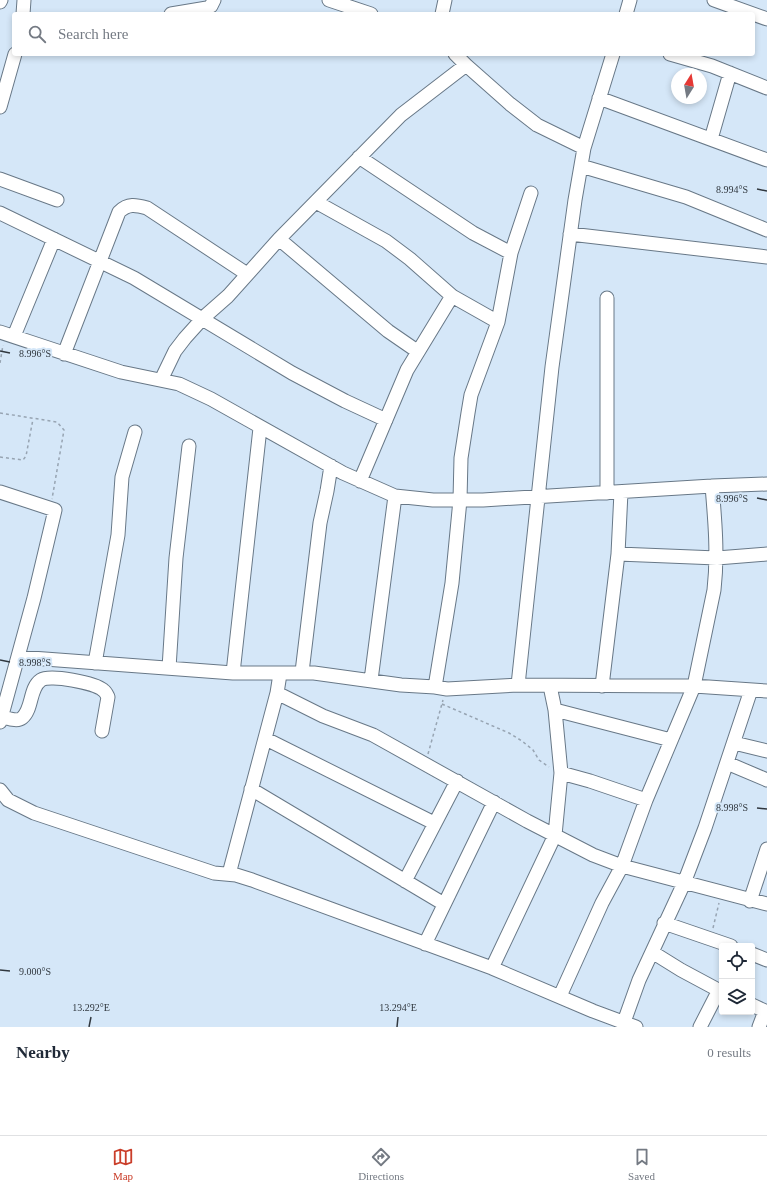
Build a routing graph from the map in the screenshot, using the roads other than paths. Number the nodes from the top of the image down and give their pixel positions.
1 (24, 0) edge
2 (214, 0) edge
3 (329, 0) edge
4 (444, 0) edge
5 (630, 0) edge
6 (714, 0) edge
7 (23, 12) edge
8 (183, 12) edge
9 (365, 12) edge
10 (442, 12) edge
11 (627, 12) edge
12 (747, 12) edge
13 (755, 15) edge
14 (767, 19) edge
15 (14, 56) edge
16 (457, 56) edge
17 (612, 56) edge
18 (677, 56) edge
19 (466, 65) junction
20 (730, 73) junction
21 (767, 88) edge
22 (598, 98) junction
23 (0, 107) edge
24 (711, 139) junction
25 (584, 148) junction
26 (359, 157) junction
27 (767, 160) edge
28 (580, 166) junction
29 (0, 179) edge
30 (531, 193) dead end
31 (57, 200) dead end
32 (316, 202) junction
33 (0, 213) edge
34 (767, 230) edge
35 (570, 234) junction
36 (54, 239) junction
37 (279, 239) junction
38 (511, 253) junction
39 (767, 257) edge
40 (100, 261) junction
41 (246, 274) junction
42 (452, 296) junction
43 (607, 298) dead end
44 (203, 318) junction
45 (498, 322) junction
46 (6, 334) edge
47 (418, 351) junction
48 (64, 354) junction
49 (161, 380) junction
50 (386, 420) junction
51 (260, 428) junction
52 (134, 432) dead end
53 (189, 446) dead end
54 (331, 466) junction
55 (360, 481) junction
56 (767, 484) edge
57 (712, 486) junction
58 (0, 492) edge
59 (621, 492) junction
60 (607, 493) junction
61 (395, 496) junction
62 (539, 498) junction
63 (460, 500) junction
64 (618, 554) junction
65 (767, 554) edge
66 (717, 558) junction
67 (18, 657) junction
68 (95, 663) junction
69 (169, 668) junction
70 (302, 672) junction
71 (233, 673) junction
72 (280, 674) junction
73 (371, 680) junction
74 (518, 685) junction
75 (550, 686) junction
76 (602, 686) junction
77 (694, 686) junction
78 (441, 688) junction
79 (751, 690) junction
80 (767, 691) edge
81 (277, 693) junction
82 (555, 710) junction
83 (1, 719) edge
84 (102, 730) dead end
85 (266, 739) junction
86 (671, 740) junction
87 (734, 743) junction
88 (767, 751) edge
89 (727, 763) junction
90 (561, 773) junction
91 (767, 780) edge
92 (457, 782) junction
93 (251, 789) junction
94 (0, 790) edge
95 (646, 800) junction
96 (494, 802) junction
97 (434, 823) junction
98 (555, 835) junction
99 (767, 849) edge
100 (622, 866) junction
101 (229, 874) junction
102 (405, 881) junction
103 (684, 883) junction
104 (750, 901) junction
105 (444, 904) junction
106 (767, 904) edge
107 (664, 923) junction
108 (723, 943) edge
109 (425, 944) junction
110 (652, 952) junction
111 (755, 955) edge
112 (767, 960) edge
113 (492, 968) junction
114 (719, 990) edge
115 (719, 994) edge
116 (560, 996) junction
117 (755, 1006) edge
118 (766, 1011) edge
119 (630, 1025) edge
120 (700, 1027) edge
121 (759, 1027) edge

1 - 7 street
2 - 8 street
3 - 9 street
4 - 10 street
5 - 11 street
6 - 12 street
13 - 14 street
15 - 23 street
16 - 19 street
17 - 22 street
18 - 20 street
19 - 25 street
19 - 26 street
20 - 21 street
20 - 24 street
22 - 24 street
22 - 25 street
24 - 27 street
25 - 28 street
26 - 32 street
26 - 38 street
28 - 34 street
28 - 35 street
29 - 31 street
30 - 38 street
32 - 37 street
32 - 42 street
33 - 36 street
35 - 39 street
35 - 62 street
36 - 40 street
36 - 46 street
37 - 41 street
37 - 47 street
38 - 45 street
40 - 41 street
40 - 44 street
40 - 48 street
41 - 44 street
42 - 45 street
42 - 47 street
43 - 60 street
44 - 49 street
44 - 50 street
45 - 63 street
46 - 48 street
47 - 50 street
48 - 49 street
49 - 51 street
50 - 55 street
51 - 54 street
51 - 71 street
52 - 68 street
53 - 69 street
54 - 55 street
54 - 70 street
55 - 61 street
56 - 57 street
57 - 59 street
57 - 66 street
58 - 67 street
59 - 60 street
59 - 64 street
60 - 62 street
61 - 63 street
61 - 73 street
62 - 63 street
62 - 74 street
63 - 78 street
64 - 66 street
64 - 76 street
65 - 66 street
66 - 77 street
67 - 68 street
67 - 83 street
68 - 69 street
69 - 71 street
70 - 72 street
70 - 73 street
71 - 72 street
72 - 81 street
73 - 78 street
74 - 75 street
74 - 78 street
75 - 76 street
75 - 82 street
76 - 77 street
77 - 79 street
77 - 86 street
79 - 80 street
79 - 87 street
81 - 85 street
81 - 92 street
82 - 86 street
82 - 90 street
83 - 84 street
85 - 93 street
85 - 97 street
86 - 95 street
87 - 88 street
87 - 89 street
89 - 91 street
89 - 103 street
90 - 95 street
90 - 98 street
92 - 96 street
92 - 97 street
93 - 101 street
93 - 102 street
94 - 101 street
95 - 100 street
96 - 98 street
96 - 105 street
97 - 102 street
98 - 100 street
98 - 113 street
99 - 104 street
100 - 103 street
100 - 116 street
101 - 109 street
102 - 105 street
103 - 104 street
103 - 107 street
104 - 106 street
105 - 109 street
107 - 108 street
107 - 110 street
109 - 113 street
110 - 114 street
110 - 119 street
111 - 112 street
113 - 116 street
115 - 120 street
116 - 119 street
117 - 118 street
118 - 121 street

